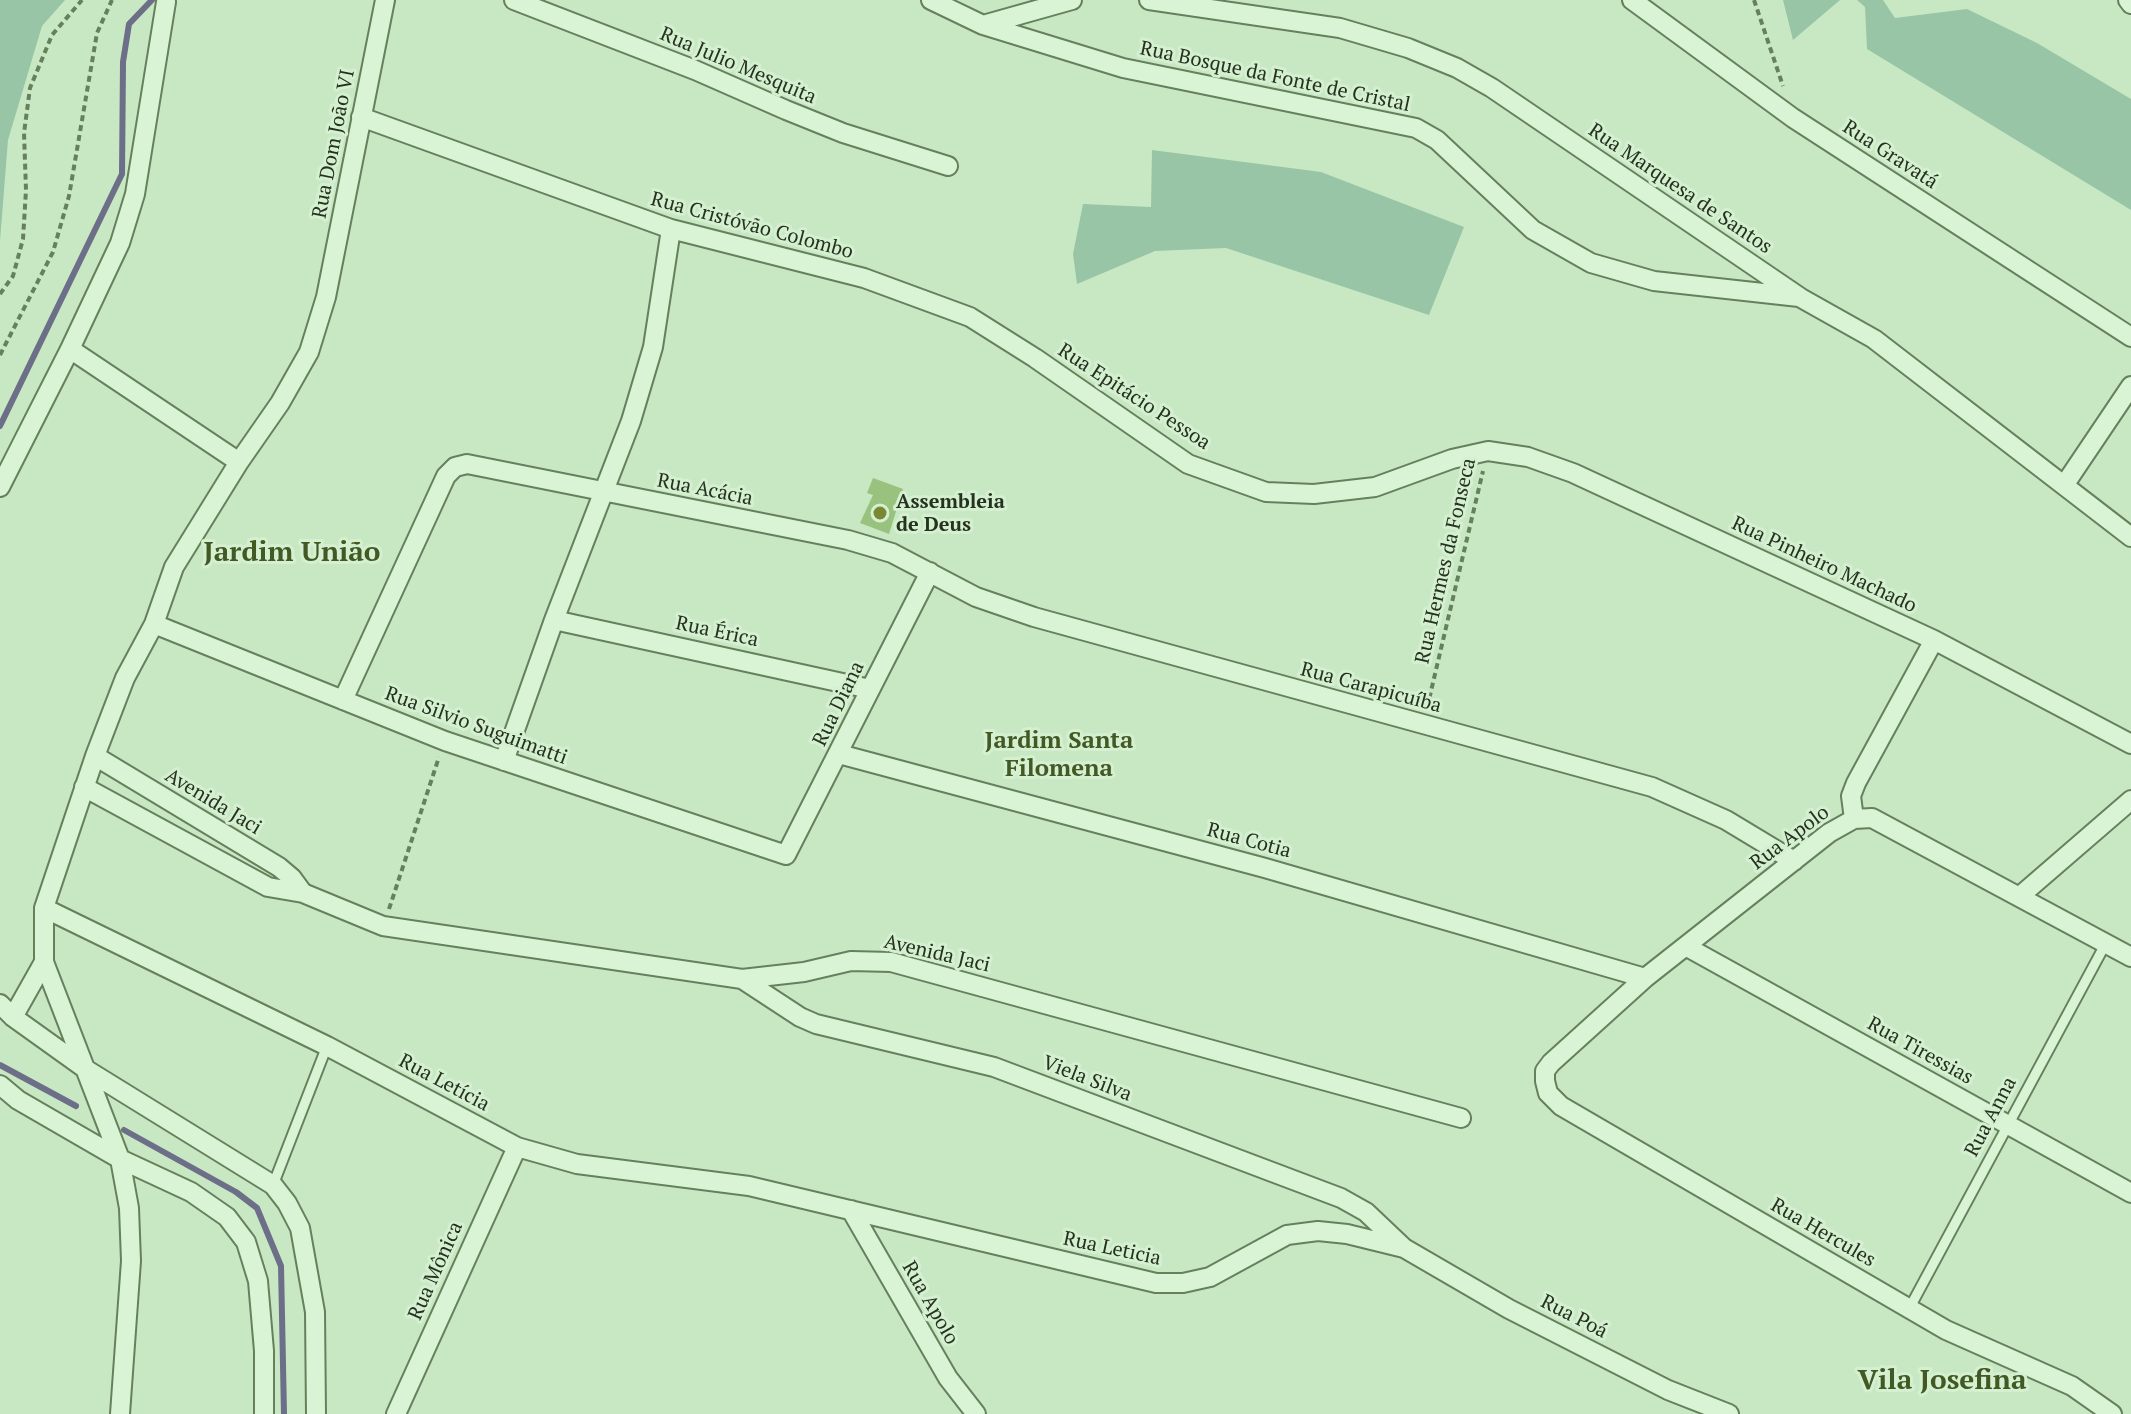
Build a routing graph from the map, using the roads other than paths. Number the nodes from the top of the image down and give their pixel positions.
1 (385, 0) edge
2 (514, 0) edge
3 (931, 0) edge
4 (1072, 0) edge
5 (1149, 0) edge
6 (1632, 0) edge
7 (166, 2) edge
8 (983, 25) junction
9 (361, 117) junction
10 (948, 166) dead end
11 (671, 229) junction
12 (1801, 298) junction
13 (2131, 337) edge
14 (70, 349) junction
15 (1035, 358) joint
16 (2131, 386) edge
17 (1488, 451) joint
18 (239, 462) junction
19 (2065, 484) junction
20 (0, 487) edge
21 (603, 493) junction
22 (2131, 537) edge
23 (930, 572) junction
24 (554, 620) junction
25 (154, 624) junction
26 (1934, 640) junction
27 (870, 689) junction
28 (343, 700) junction
29 (2131, 744) edge
30 (839, 754) junction
31 (95, 756) junction
32 (504, 761) junction
33 (84, 787) junction
34 (2131, 800) edge
35 (1854, 819) junction
36 (788, 855) joint
37 (1794, 861) junction
38 (303, 893) junction
39 (2020, 896) junction
40 (44, 908) junction
41 (2106, 943) junction
42 (1687, 947) junction
43 (2131, 957) edge
44 (44, 962) junction
45 (1645, 978) junction
46 (742, 979) junction
47 (6, 1011) edge
48 (327, 1046) junction
49 (1551, 1063) joint
50 (87, 1070) junction
51 (0, 1085) edge
52 (1461, 1118) dead end
53 (2008, 1125) junction
54 (517, 1147) junction
55 (120, 1159) junction
56 (273, 1185) junction
57 (2131, 1193) edge
58 (851, 1210) junction
59 (1404, 1248) junction
60 (1909, 1309) junction
61 (120, 1414) edge
62 (264, 1414) edge
63 (316, 1414) edge
64 (396, 1414) edge
65 (976, 1414) edge
66 (1729, 1414) edge
67 (2112, 1414) edge

1 - 9 street, Rua Dom João VI
2 - 10 street, Rua Julio Mesquita
3 - 8 street
4 - 8 street
5 - 12 street, Rua Marquesa de Santos
6 - 13 street, Rua Gravatá
7 - 14 street
8 - 12 street, Rua Bosque da Fonte de Cristal
9 - 11 street, Rua Cristóvão Colombo
9 - 18 street, Rua Dom João VI
11 - 15 street, Rua Cristóvão Colombo
11 - 21 street
12 - 19 street, Rua Marquesa de Santos
14 - 18 street
14 - 20 street
15 - 17 street, Rua Epitácio Pessoa
16 - 19 street
17 - 26 street, Rua Pinheiro Machado
18 - 25 street, Rua Dom João VI
19 - 22 street, Rua Marquesa de Santos
21 - 23 street, Rua Acácia
21 - 24 street
21 - 28 street, Rua Acácia
23 - 27 street, Rua Diana
23 - 37 street, Rua Carapicuíba
24 - 27 street, Rua Érica
24 - 32 street
25 - 28 street, Rua Silvio Suguimatti
25 - 31 street, Rua Dom João VI
26 - 29 street, Rua Pinheiro Machado
26 - 35 street
27 - 30 street, Rua Diana
28 - 32 street, Rua Silvio Suguimatti
30 - 36 street, Rua Diana
30 - 45 street, Rua Cotia
31 - 33 street, Rua Dom João VI
31 - 38 street, Avenida Jaci
32 - 36 street, Rua Silvio Suguimatti
33 - 38 street, Avenida Jaci
33 - 40 street, Rua Dom João VI
34 - 39 street
35 - 37 street, Rua Apolo
35 - 39 street, Rua Apolo
37 - 42 street, Rua Apolo
38 - 46 street, Avenida Jaci
39 - 41 street, Rua Apolo
40 - 44 street, Rua Dom João VI
40 - 48 street, Rua Letícia
41 - 43 street, Rua Apolo
41 - 53 lane, Rua Anna
42 - 45 street, Rua Apolo
42 - 53 street, Rua Tiressias
44 - 47 street
44 - 50 street
45 - 49 street, Rua Apolo
46 - 52 street, Avenida Jaci
46 - 59 street, Viela Silva
47 - 50 street
48 - 54 street, Rua Letícia
48 - 56 lane
49 - 60 street, Rua Hercules
50 - 55 street
50 - 56 street
51 - 55 street
53 - 57 street, Rua Tiressias
53 - 60 lane, Rua Anna
54 - 58 street, Rua Letícia
54 - 64 street, Rua Mônica
55 - 61 street
55 - 62 street
56 - 63 street
58 - 59 street, Rua Leticia
58 - 65 street, Rua Apolo
59 - 66 street, Rua Poá
60 - 67 street, Rua Hercules

